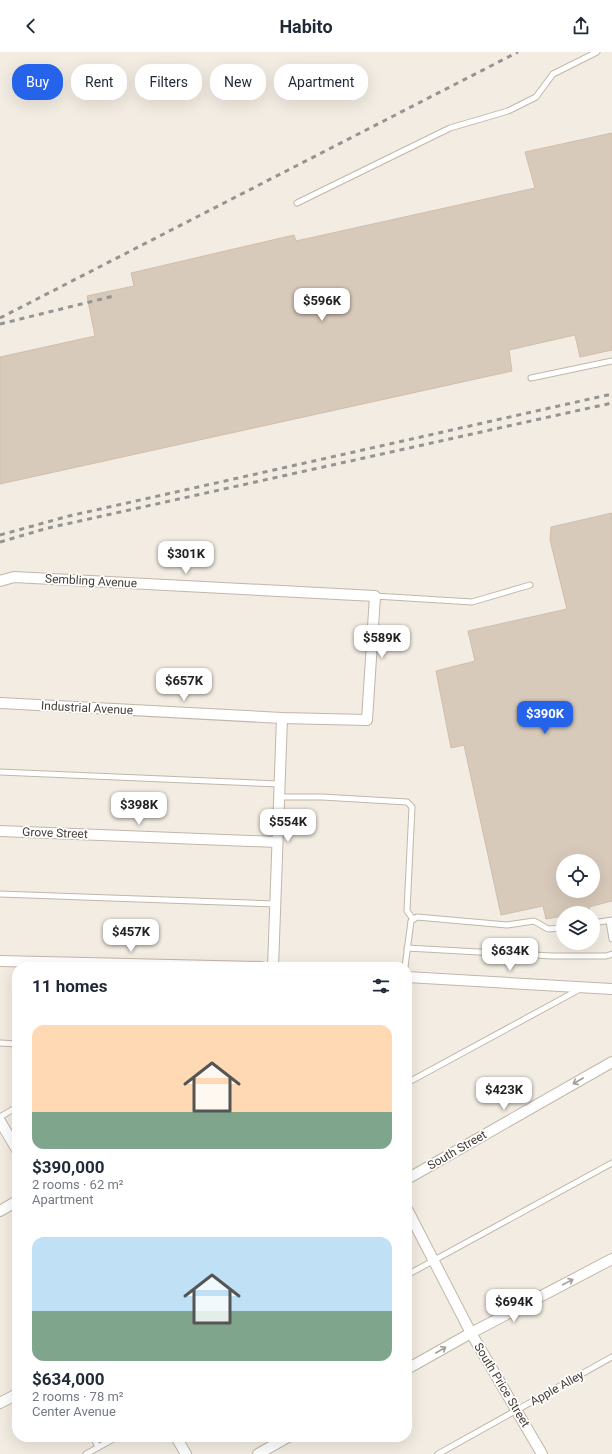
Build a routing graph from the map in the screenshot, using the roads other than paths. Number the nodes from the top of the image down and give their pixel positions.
1 (597, 52) edge
2 (297, 203) dead end
3 (612, 361) edge
4 (531, 378) dead end
5 (0, 581) edge
6 (530, 585) dead end
7 (375, 596) junction
8 (0, 703) edge
9 (282, 718) junction
10 (0, 772) edge
11 (279, 784) junction
12 (279, 797) junction
13 (0, 831) edge
14 (277, 842) junction
15 (0, 894) edge
16 (275, 904) junction
17 (413, 920) junction
18 (611, 920) edge
19 (600, 922) edge
20 (556, 928) edge
21 (612, 939) edge
22 (407, 948) junction
23 (612, 954) edge
24 (0, 960) edge
25 (75, 962) edge
26 (273, 962) edge
27 (405, 962) edge
28 (412, 977) edge
29 (418, 977) junction
30 (412, 981) edge
31 (584, 988) junction
32 (612, 989) edge
33 (0, 1043) edge
34 (12, 1044) edge
35 (612, 1062) edge
36 (412, 1080) edge
37 (12, 1110) edge
38 (0, 1117) edge
39 (0, 1121) edge
40 (12, 1141) edge
41 (612, 1163) edge
42 (412, 1176) edge
43 (12, 1204) edge
44 (0, 1211) edge
45 (412, 1218) edge
46 (612, 1259) edge
47 (434, 1260) junction
48 (412, 1272) edge
49 (471, 1333) junction
50 (612, 1357) edge
51 (412, 1366) edge
52 (12, 1397) edge
53 (0, 1403) edge
54 (517, 1410) junction
55 (96, 1442) edge
56 (108, 1442) edge
57 (179, 1442) edge
58 (279, 1442) edge
59 (98, 1447) junction
60 (86, 1454) edge
61 (186, 1454) edge
62 (258, 1454) edge
63 (438, 1454) edge
64 (542, 1454) edge

1 - 2 lane
3 - 4 lane
5 - 7 street, Sembling Avenue
6 - 7 lane
7 - 9 street, Industrial Avenue
8 - 9 street, Industrial Avenue
9 - 11 street
10 - 11 lane
11 - 12 street
12 - 14 street
12 - 17 lane
13 - 14 street, Grove Street
14 - 16 street
15 - 16 lane
16 - 26 street
17 - 20 lane
17 - 22 lane
18 - 19 lane
18 - 21 lane
22 - 23 lane
22 - 27 lane
24 - 25 street
28 - 29 street
29 - 30 street
29 - 31 street
31 - 32 street
31 - 36 lane
33 - 34 lane
35 -> 42 street, South Street
37 - 38 lane
39 - 40 street
41 - 47 lane
43 - 44 street
45 - 47 street, South Price Street
49 -> 46 street
47 - 48 lane
47 - 49 street, South Price Street
51 -> 49 street
49 - 54 street, South Price Street
50 - 54 lane, Apple Alley
52 - 53 street
54 - 63 lane, Apple Alley
54 - 64 street, South Price Street
55 - 59 lane
56 - 59 lane
57 - 61 street
58 - 62 street
59 - 60 lane

